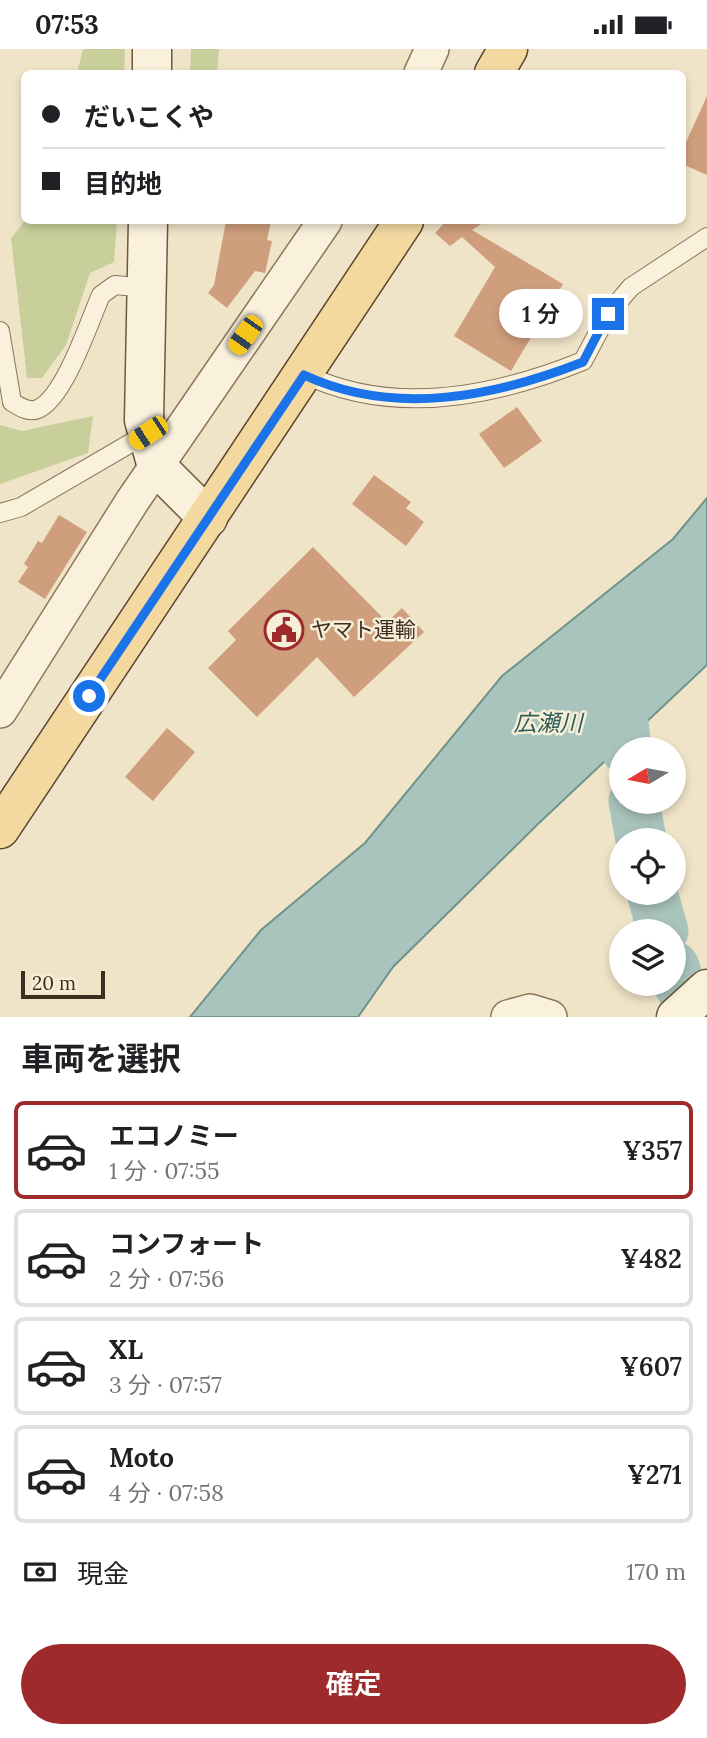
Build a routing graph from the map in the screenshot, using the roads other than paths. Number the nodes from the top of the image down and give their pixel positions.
1 (152, 49) edge
2 (432, 49) edge
3 (508, 49) edge
4 (152, 70) edge
5 (422, 70) edge
6 (496, 70) edge
7 (148, 224) edge
8 (323, 224) edge
9 (401, 224) edge
10 (707, 237) edge
11 (146, 288) junction
12 (0, 331) edge
13 (304, 375) junction
14 (152, 450) junction
15 (0, 513) edge
16 (208, 518) junction
17 (0, 711) edge
18 (0, 829) edge
19 (707, 989) edge
20 (508, 1017) edge
21 (550, 1017) edge
22 (676, 1017) edge

1 - 4 street
2 - 5 street
3 - 6 main road
7 - 11 street
8 - 14 street
9 - 13 main road
10 - 13 lane
11 - 12 lane
11 - 14 street
13 - 16 main road
14 - 15 lane
14 - 16 street
14 - 17 street
16 - 18 main road
19 - 22 street
20 - 21 street

